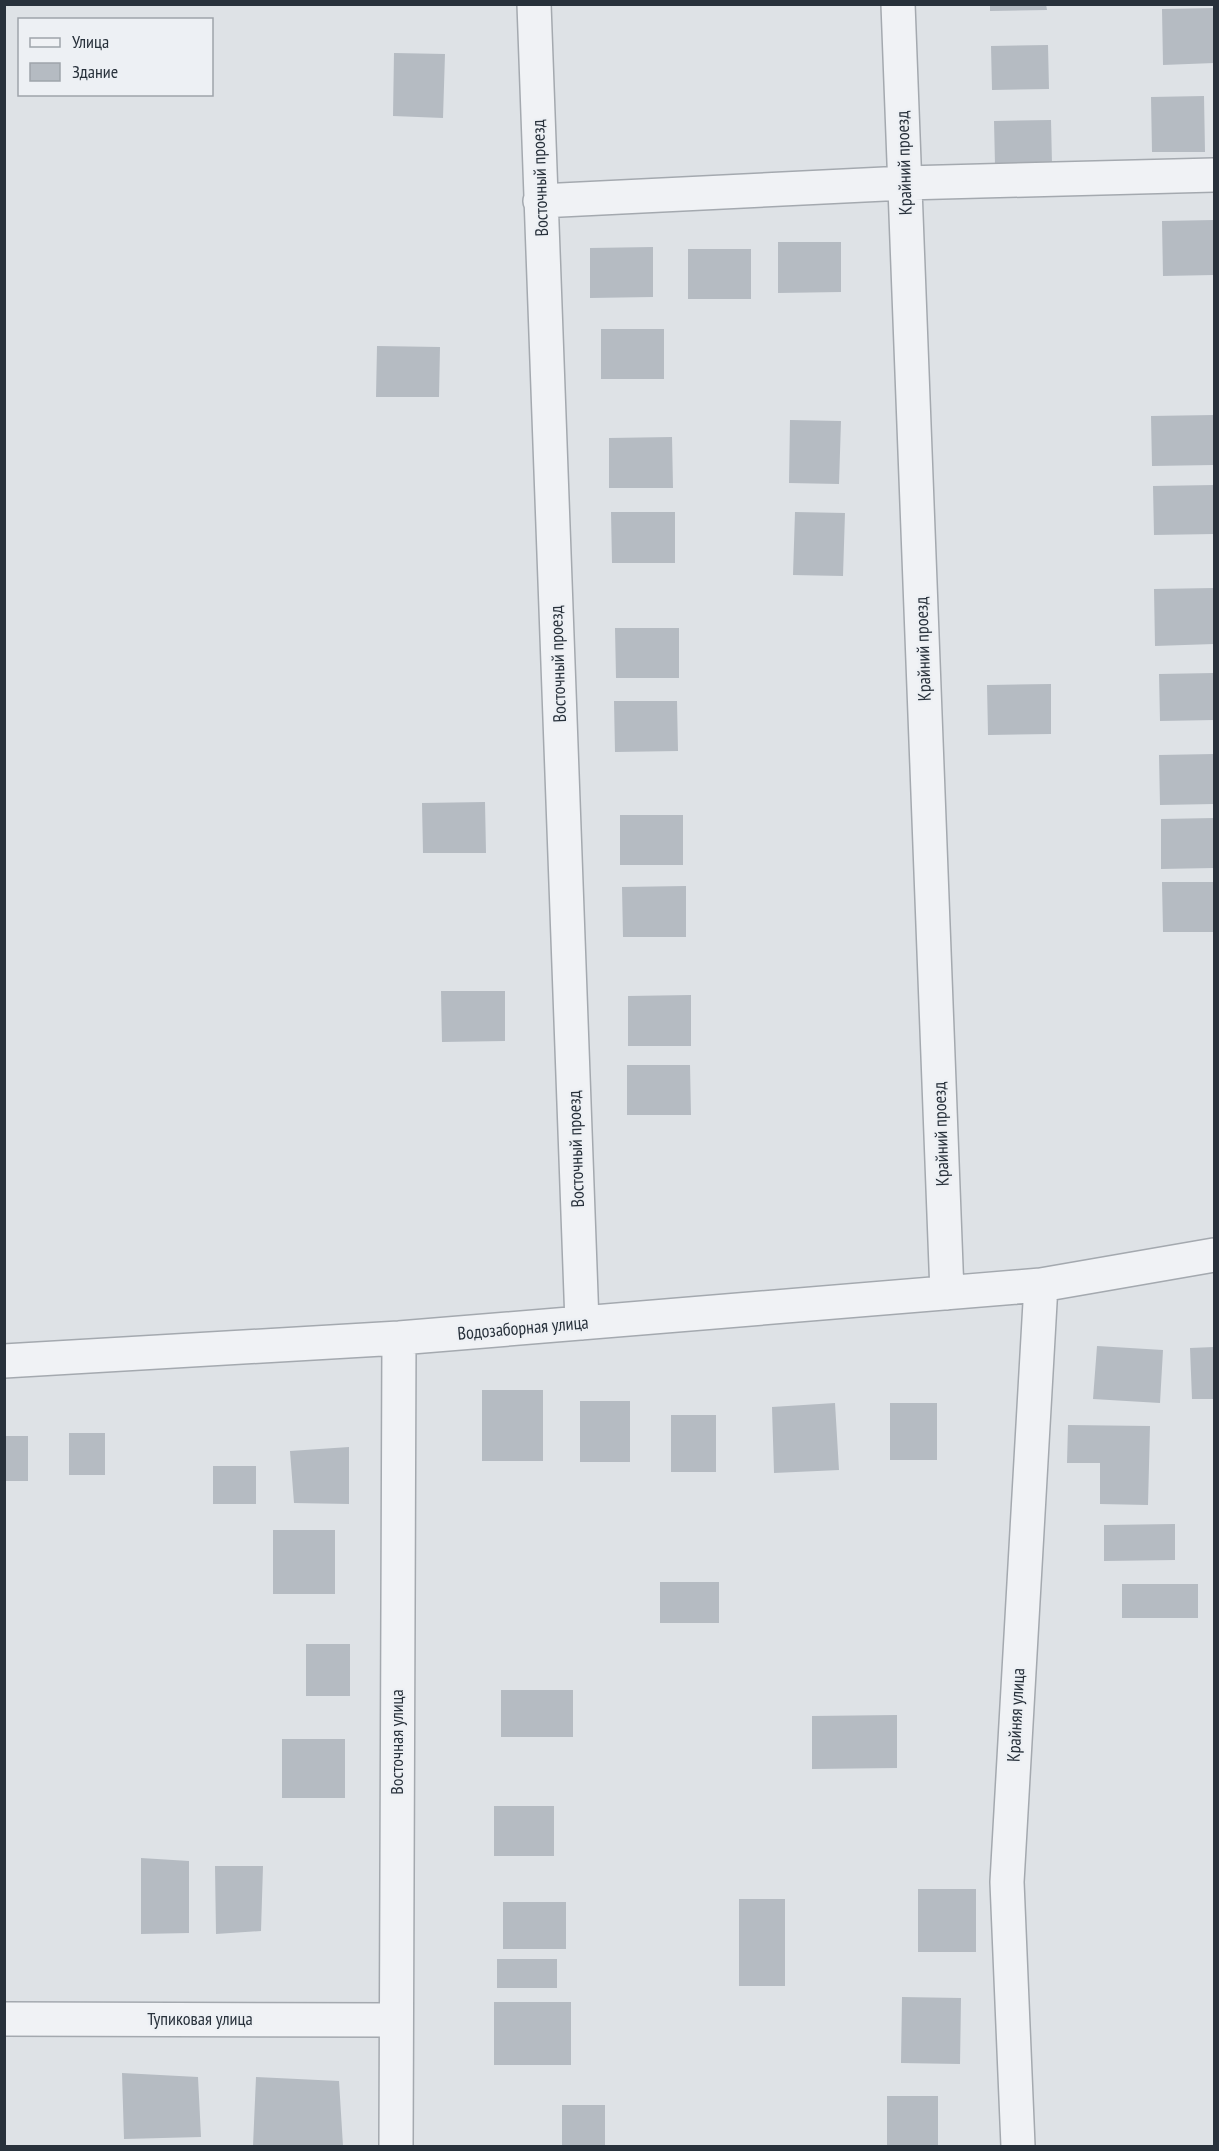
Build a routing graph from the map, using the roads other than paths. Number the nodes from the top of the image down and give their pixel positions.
1 (534, 4) edge
2 (898, 4) edge
3 (1215, 175) edge
4 (905, 183) junction
5 (540, 201) junction
6 (1215, 1256) edge
7 (1041, 1285) junction
8 (947, 1293) junction
9 (582, 1323) junction
10 (399, 1338) junction
11 (4, 1360) edge
12 (4, 2019) edge
13 (395, 2020) junction
14 (396, 2146) edge
15 (1018, 2146) edge

1 - 5 street, Восточный проезд
2 - 4 street, Крайний проезд
3 - 4 street
4 - 5 street
4 - 8 street, Крайний проезд
5 - 9 street, Восточный проезд
6 - 7 street, Водозаборная улица
7 - 8 street, Водозаборная улица
7 - 15 street, Крайняя улица
8 - 9 street, Водозаборная улица
9 - 10 street, Водозаборная улица
10 - 11 street, Водозаборная улица
10 - 13 street, Восточная улица
12 - 13 street, Тупиковая улица
13 - 14 street, Восточная улица

